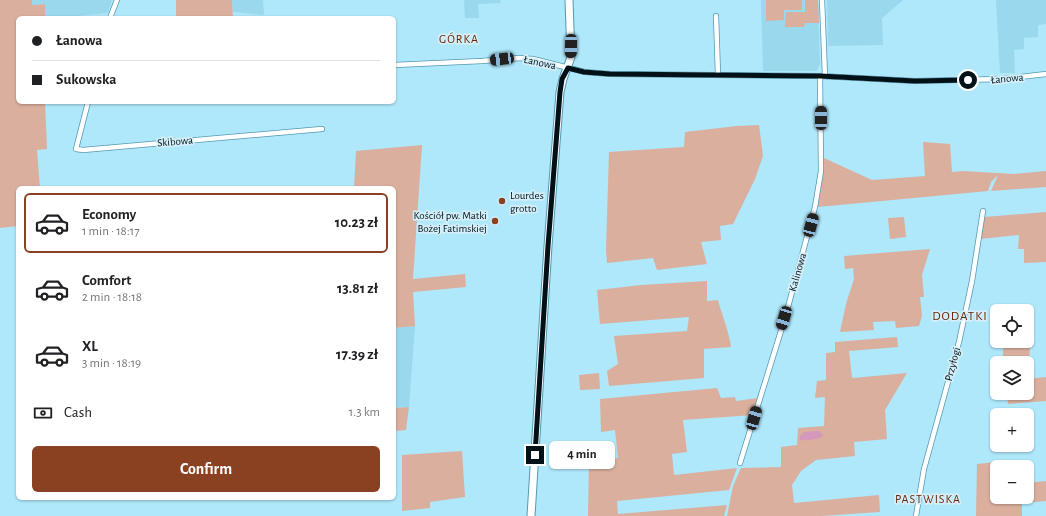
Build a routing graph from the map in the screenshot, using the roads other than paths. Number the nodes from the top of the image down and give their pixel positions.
1 (117, 0) edge
2 (569, 0) edge
3 (822, 0) edge
4 (111, 16) edge
5 (716, 16) dead end
6 (396, 65) edge
7 (568, 68) junction
8 (718, 74) junction
9 (1046, 74) edge
10 (820, 76) junction
11 (825, 76) junction
12 (87, 104) edge
13 (322, 129) dead end
14 (983, 211) dead end
15 (740, 463) dead end
16 (531, 516) edge
17 (916, 516) edge

1 - 4 street
2 - 7 street
3 - 11 street
5 - 8 street
6 - 7 street, Łanowa
7 - 8 street, Łanowa
7 - 16 street
8 - 10 street, Łanowa
9 - 11 street, Łanowa
10 - 11 street, Łanowa
10 - 15 street, Kalinowa
12 - 13 street, Skibowa
14 - 17 street, Przyłogi

